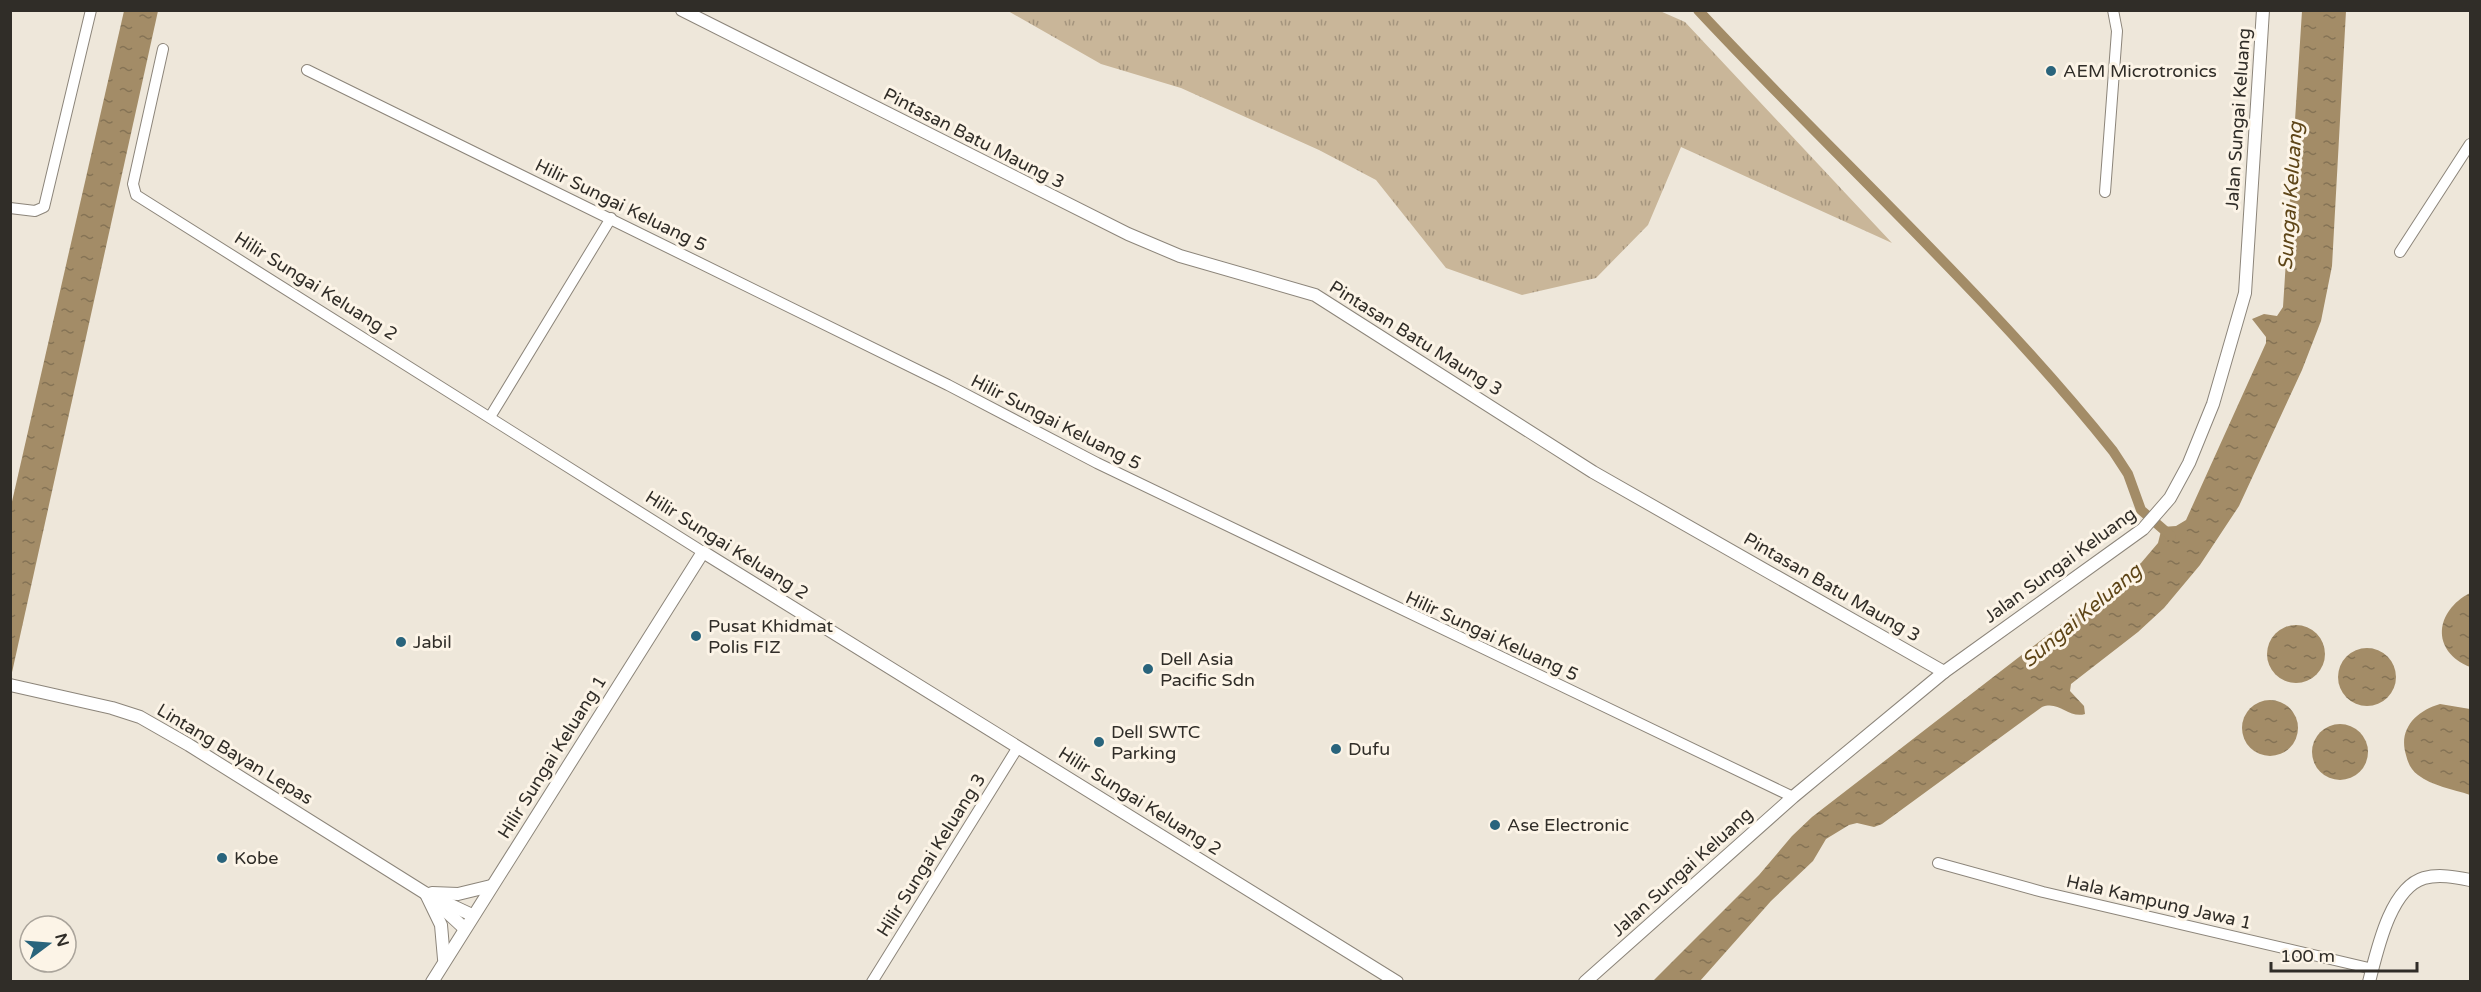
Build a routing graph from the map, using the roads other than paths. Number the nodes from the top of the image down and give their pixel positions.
1 (91, 10) edge
2 (681, 10) edge
3 (2114, 10) edge
4 (2263, 10) edge
5 (163, 49) dead end
6 (307, 70) dead end
7 (2470, 144) edge
8 (2105, 192) dead end
9 (10, 208) edge
10 (611, 218) junction
11 (2400, 252) dead end
12 (490, 417) junction
13 (703, 552) junction
14 (1944, 672) junction
15 (10, 685) edge
16 (1018, 747) junction
17 (1793, 797) junction
18 (1938, 863) dead end
19 (2470, 880) edge
20 (491, 886) junction
21 (425, 892) junction
22 (472, 915) junction
23 (464, 928) junction
24 (444, 961) junction
25 (2371, 975) edge
26 (432, 981) edge
27 (872, 981) edge
28 (1397, 981) edge
29 (1585, 981) edge

1 - 9 street
2 - 14 street, Pintasan Batu Maung 3
3 - 8 street
4 - 14 street, Jalan Sungai Keluang
5 - 12 street, Hilir Sungai Keluang 2
6 - 10 street, Hilir Sungai Keluang 5
7 - 11 street
10 - 12 street
10 - 17 street, Hilir Sungai Keluang 5
12 - 13 street, Hilir Sungai Keluang 2
13 - 16 street, Hilir Sungai Keluang 2
13 - 20 street, Hilir Sungai Keluang 1
14 - 17 street, Jalan Sungai Keluang
15 - 21 street, Lintang Bayan Lepas
16 - 27 street, Hilir Sungai Keluang 3
16 - 28 street, Hilir Sungai Keluang 2
17 - 29 street, Jalan Sungai Keluang
18 - 25 street, Hala Kampung Jawa 1
19 - 25 street
20 - 21 street
20 - 22 street, Hilir Sungai Keluang 1
21 - 22 street, Lintang Bayan Lepas
21 - 23 street, Lintang Bayan Lepas
21 - 24 street
22 - 23 street, Hilir Sungai Keluang 1
23 - 24 street, Hilir Sungai Keluang 1
24 - 26 street, Hilir Sungai Keluang 1

